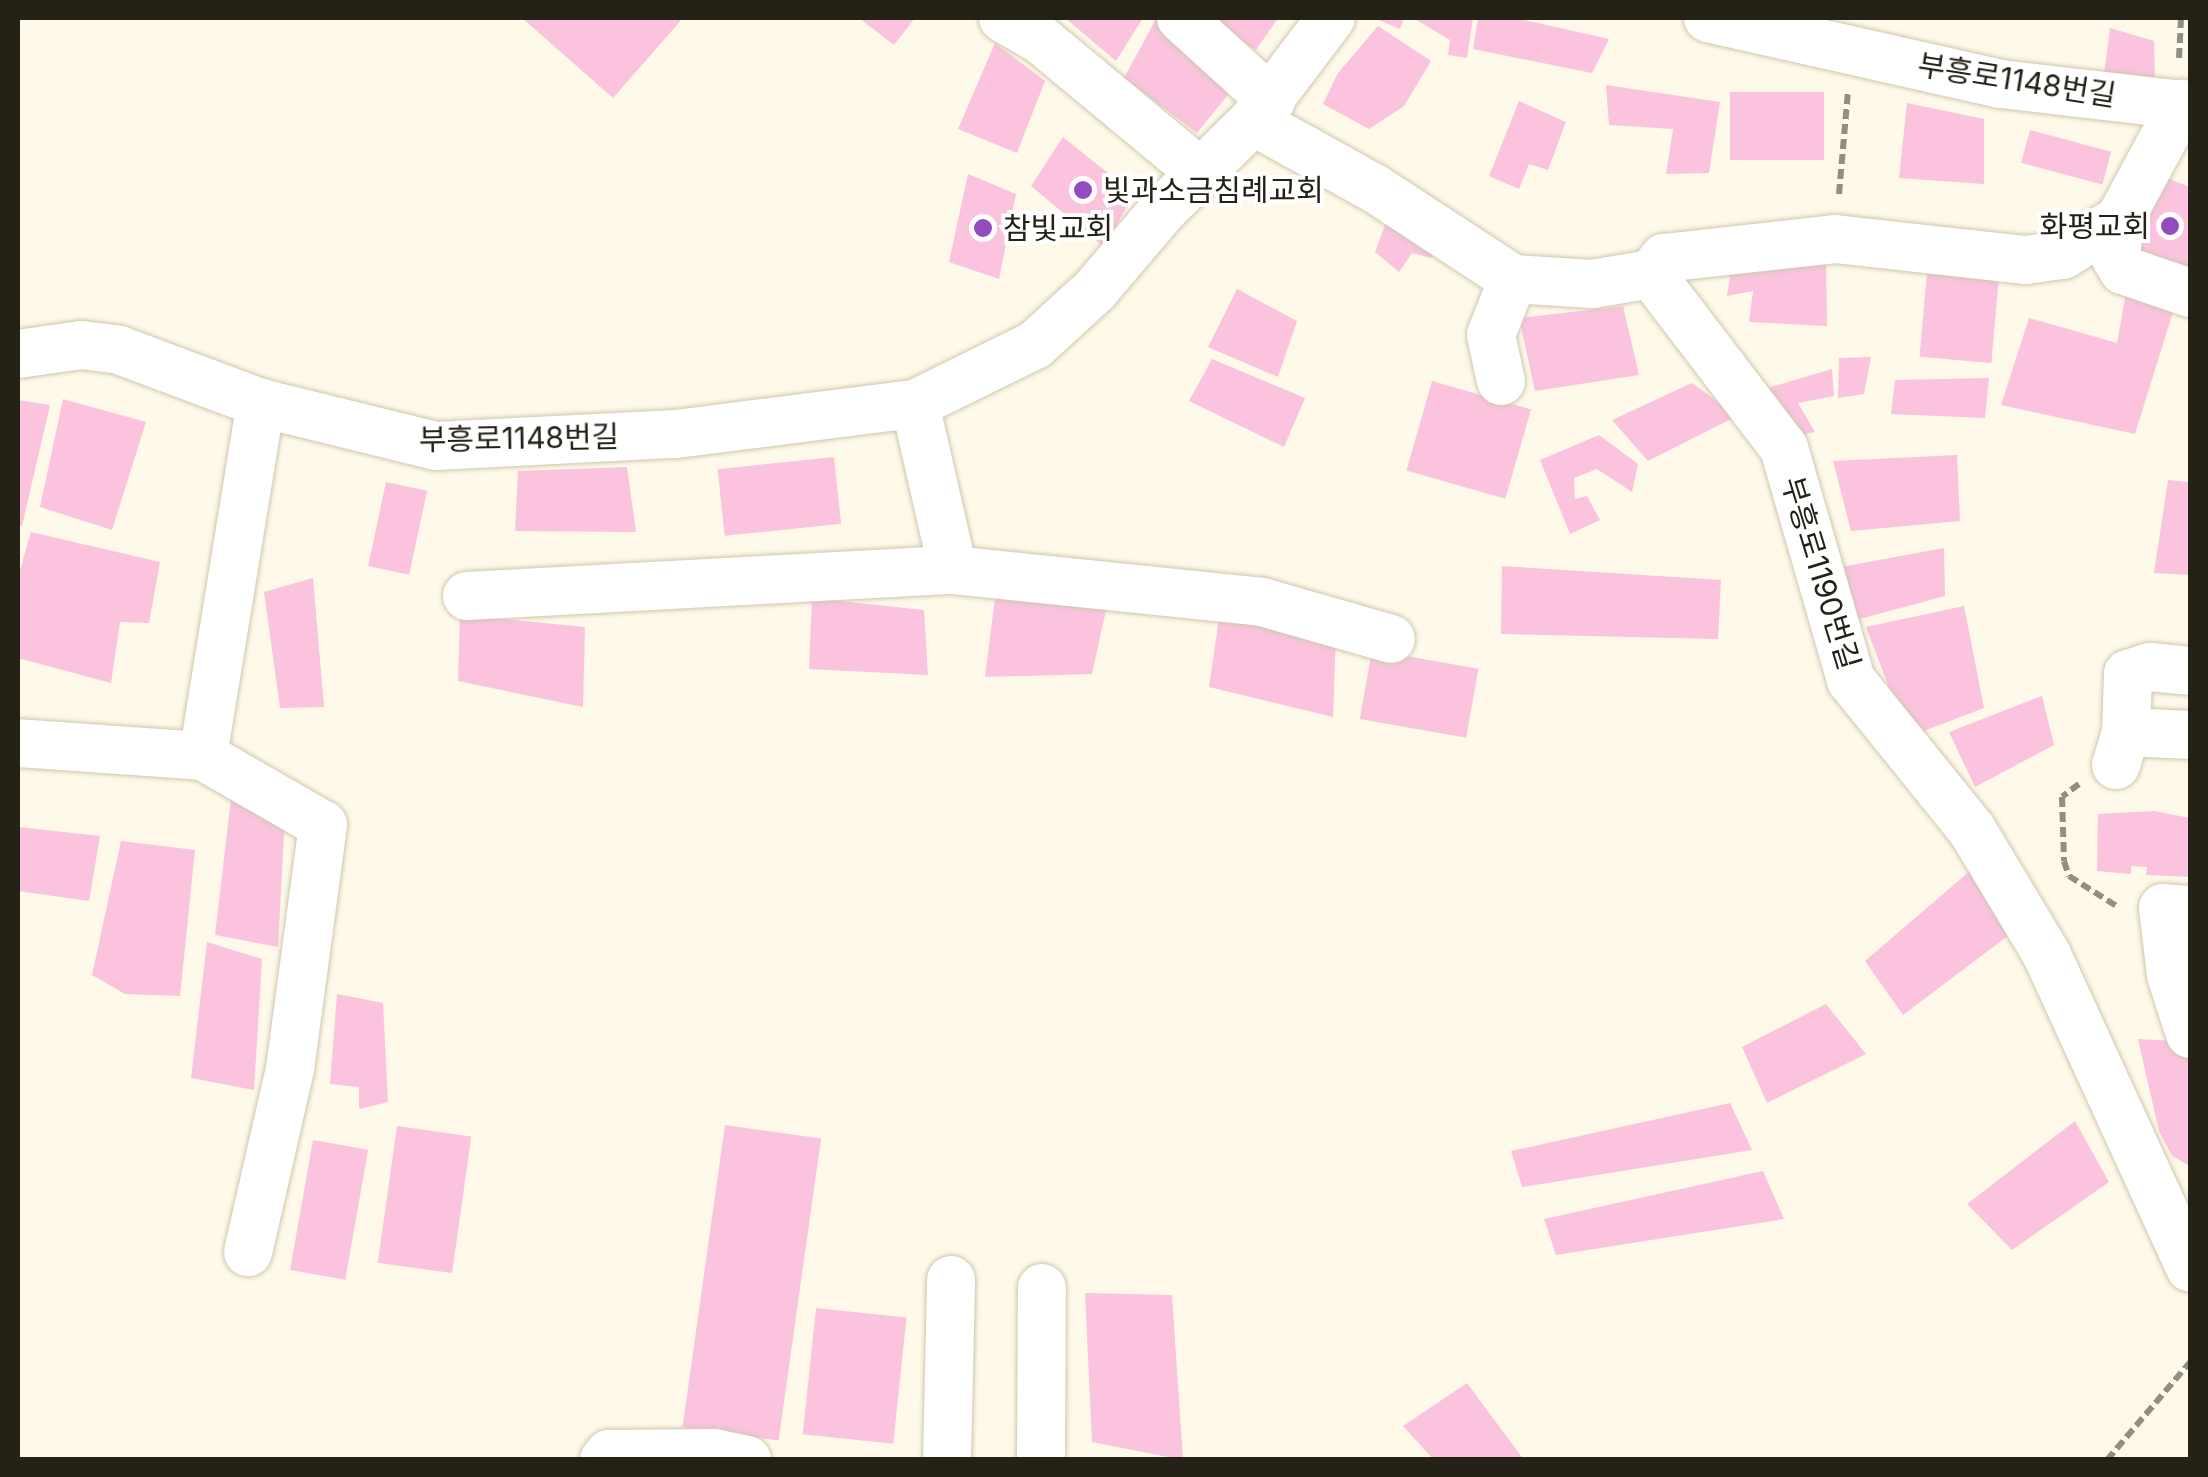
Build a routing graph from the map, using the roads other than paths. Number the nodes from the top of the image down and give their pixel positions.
1 (1003, 18) edge
2 (1181, 18) edge
3 (1331, 18) edge
4 (1708, 18) edge
5 (2186, 105) edge
6 (1262, 111) junction
7 (1202, 173) junction
8 (2120, 219) junction
9 (1651, 274) junction
10 (1513, 279) junction
11 (2190, 293) edge
12 (18, 354) edge
13 (1501, 381) dead end
14 (261, 403) junction
15 (915, 404) junction
16 (953, 570) junction
17 (467, 596) dead end
18 (1391, 639) dead end
19 (2190, 671) edge
20 (2190, 735) edge
21 (18, 743) edge
22 (204, 756) junction
23 (2178, 918) edge
24 (2190, 1034) edge
25 (248, 1252) dead end
26 (2190, 1268) edge
27 (952, 1280) dead end
28 (1042, 1288) dead end
29 (604, 1460) edge
30 (747, 1460) edge
31 (947, 1460) edge
32 (1042, 1460) edge

1 - 7 street
2 - 6 street
3 - 6 street, 부흥로1148번길
4 - 5 street, 부흥로1148번길
5 - 8 street, 부흥로1148번길
6 - 7 street, 부흥로1148번길
6 - 10 street
7 - 15 street, 부흥로1148번길
8 - 9 street, 부흥로1148번길
8 - 11 street
9 - 10 street
9 - 26 street, 부흥로1190번길
10 - 13 street
12 - 14 street, 부흥로1148번길
14 - 15 street, 부흥로1148번길
14 - 22 street
15 - 16 street
16 - 17 street
16 - 18 street
19 - 20 street
21 - 22 street
22 - 25 street
23 - 24 street
27 - 31 street
28 - 32 street
29 - 30 street

